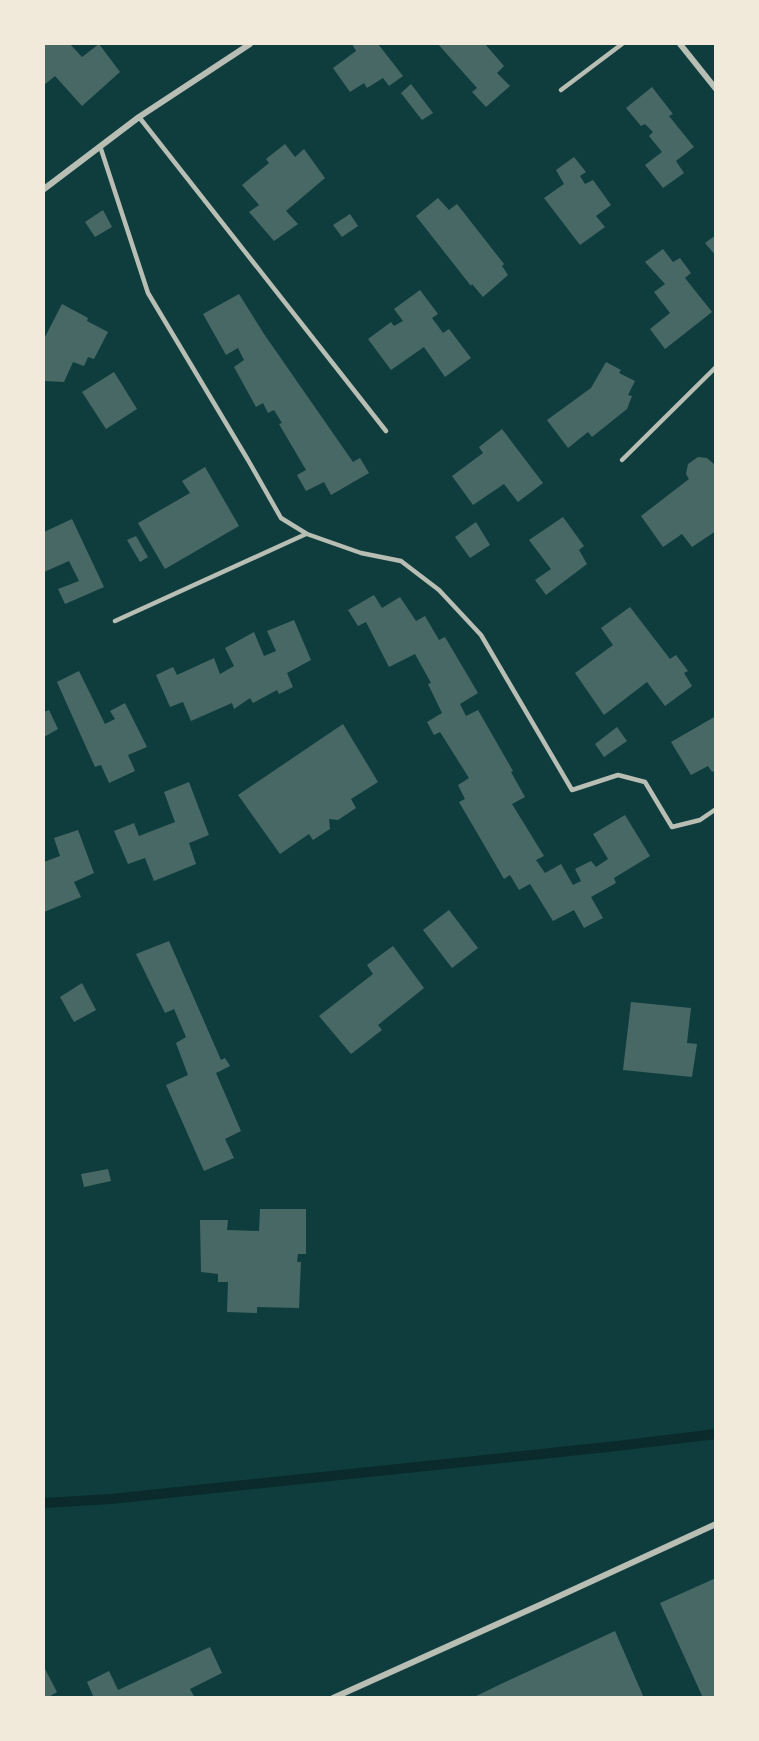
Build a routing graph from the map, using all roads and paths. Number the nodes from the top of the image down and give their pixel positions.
1 (250, 44) edge
2 (622, 44) edge
3 (680, 44) edge
4 (716, 89) edge
5 (561, 90) dead end
6 (139, 117) junction
7 (100, 146) junction
8 (44, 189) edge
9 (716, 367) edge
10 (386, 431) dead end
11 (622, 460) dead end
12 (307, 534) junction
13 (115, 621) dead end
14 (716, 809) edge
15 (716, 1524) edge
16 (333, 1698) edge

1 - 6 street
2 - 5 lane
3 - 4 street
6 - 7 street
6 - 10 lane
7 - 8 street
7 - 12 lane
9 - 11 lane
12 - 13 lane
12 - 14 lane
15 - 16 street

